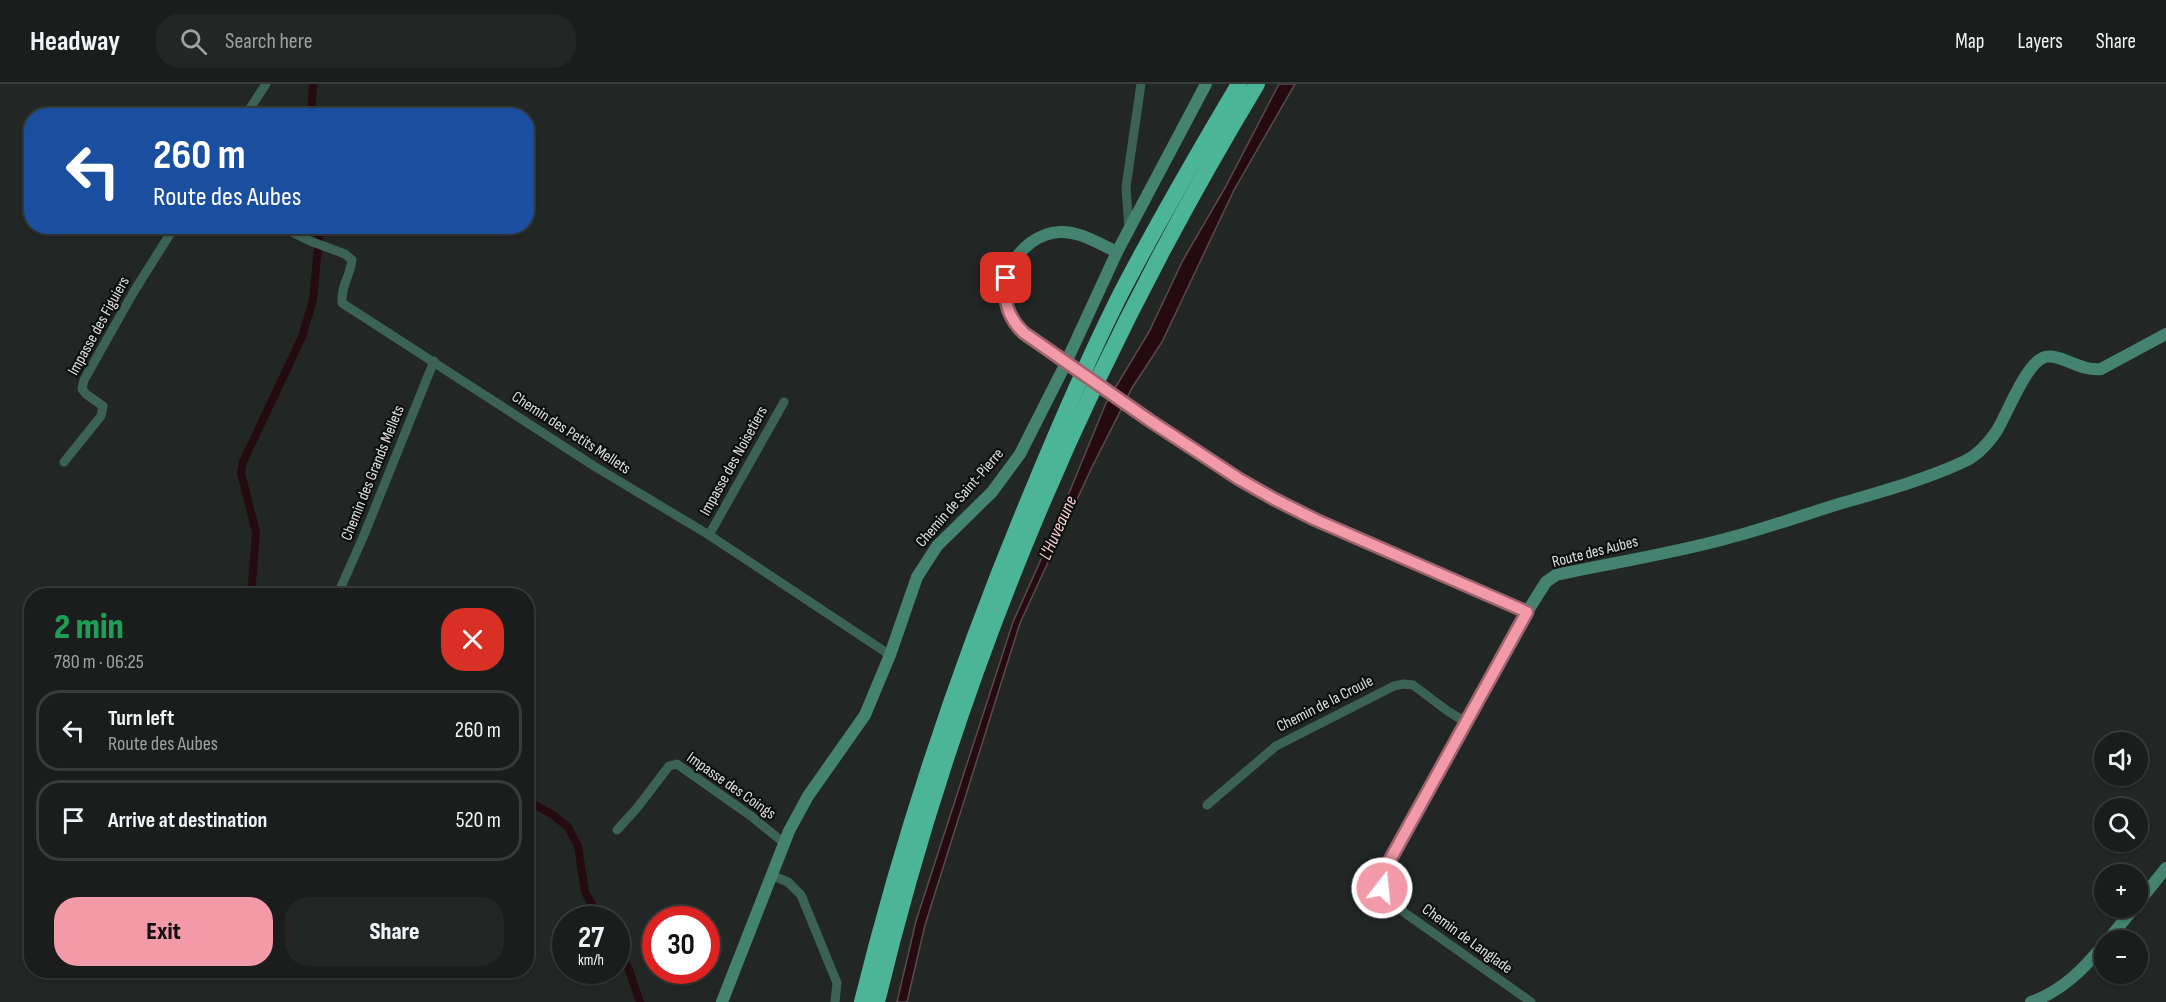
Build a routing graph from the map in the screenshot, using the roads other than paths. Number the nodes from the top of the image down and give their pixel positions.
1 (266, 84) edge
2 (1141, 84) edge
3 (1206, 84) edge
4 (1239, 84) edge
5 (1257, 84) edge
6 (250, 108) edge
7 (1129, 229) junction
8 (170, 234) edge
9 (296, 234) edge
10 (1117, 252) junction
11 (2166, 334) edge
12 (434, 361) junction
13 (784, 402) dead end
14 (64, 462) dead end
15 (709, 535) junction
16 (340, 588) edge
17 (1527, 612) junction
18 (890, 655) junction
19 (1467, 722) junction
20 (1207, 805) dead end
21 (617, 830) dead end
22 (784, 843) junction
23 (2166, 868) edge
24 (771, 875) junction
25 (2148, 890) edge
26 (2126, 918) edge
27 (2116, 930) edge
28 (2094, 956) edge
29 (722, 1002) edge
30 (835, 1002) edge
31 (862, 1002) edge
32 (877, 1002) edge
33 (1531, 1002) edge
34 (2031, 1002) edge

1 - 6 street
2 - 7 street
3 - 7 street, Chemin de Saint-Pierre
4 - 31 highway
5 - 32 highway
7 - 10 street, Chemin de Saint-Pierre
8 - 14 street, Impasse des Figuiers
9 - 12 street, Chemin des Petits Mellets
10 - 17 street, bridge
10 - 18 street, Chemin de Saint-Pierre
11 - 17 street, Route des Aubes
12 - 15 street, Chemin des Petits Mellets
12 - 16 street, Chemin des Grands Mellets
13 - 15 street, Impasse des Noisetiers
15 - 18 street, Chemin des Petits Mellets
17 - 19 street, Chemin de Langlade
18 - 22 street, Chemin de Saint-Pierre
19 - 20 street, Chemin de la Croule
19 - 33 street, Chemin de Langlade
21 - 22 street, Impasse des Coings
22 - 24 street, Chemin de Saint-Pierre
23 - 25 street
24 - 29 street, Chemin de Saint-Pierre
24 - 30 street
26 - 27 street
28 - 34 street

